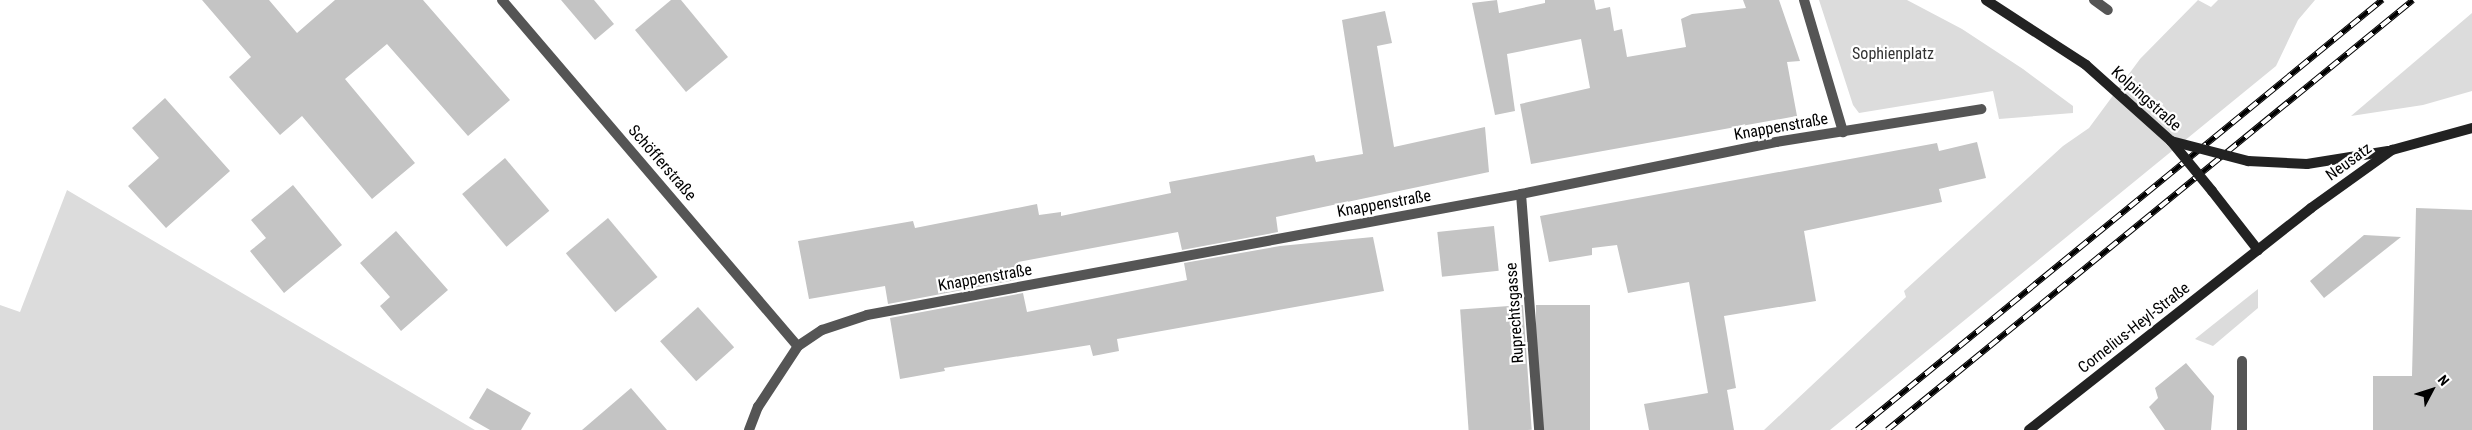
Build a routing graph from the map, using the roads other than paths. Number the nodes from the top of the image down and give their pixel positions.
1 (502, 0) edge
2 (1804, 0) edge
3 (1986, 0) edge
4 (2094, 0) edge
5 (2108, 10) dead end
6 (1980, 109) dead end
7 (2472, 128) edge
8 (1843, 132) junction
9 (2171, 141) junction
10 (2392, 150) junction
11 (1521, 194) junction
12 (2258, 250) junction
13 (798, 346) junction
14 (2242, 361) dead end
15 (749, 430) edge
16 (1539, 430) edge
17 (2029, 430) edge
18 (2242, 430) edge

1 - 13 street, Schöfferstraße
2 - 8 street
3 - 9 main road, Kolpingstraße
4 - 5 street
6 - 8 street, Knappenstraße
7 - 10 main road, Neusatz
8 - 11 street, Knappenstraße
9 - 10 main road, bridge
9 - 12 main road, Kolpingstraße, bridge
10 - 12 main road, Neusatz
11 - 13 street, Knappenstraße
11 - 16 street, Ruprechtsgasse
12 - 17 main road, Cornelius-Heyl-Straße
13 - 15 street
14 - 18 street

